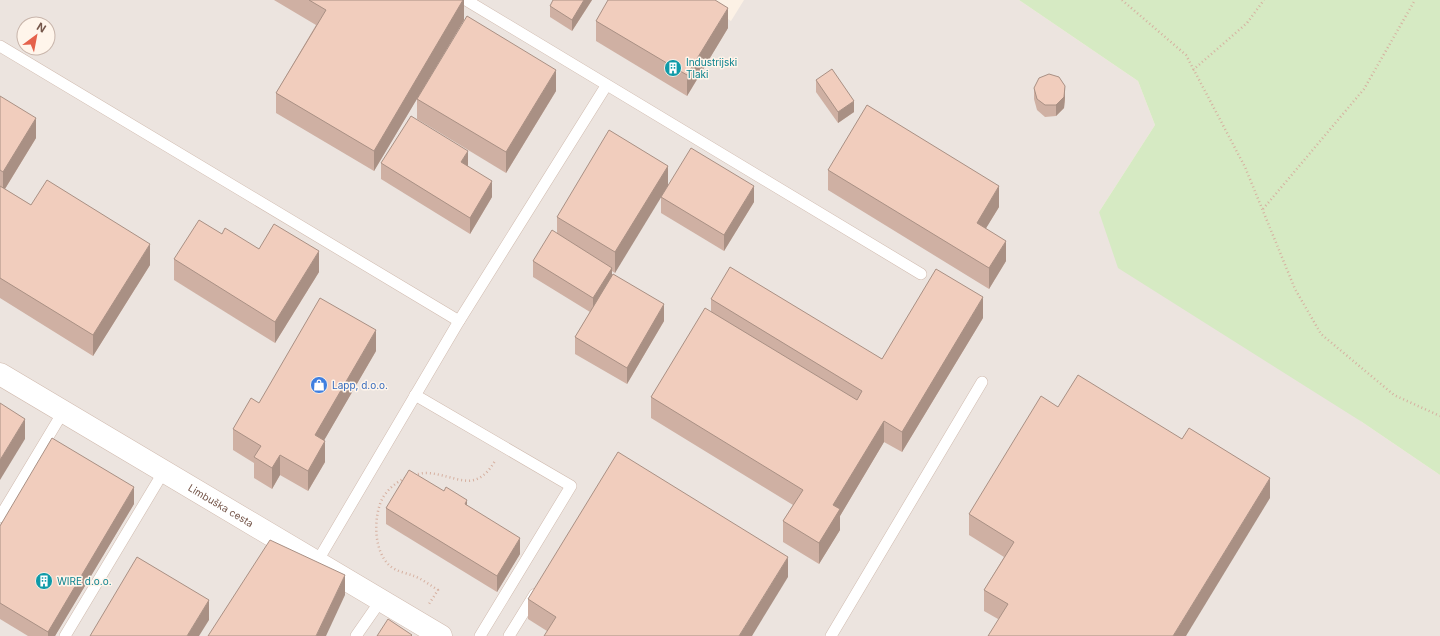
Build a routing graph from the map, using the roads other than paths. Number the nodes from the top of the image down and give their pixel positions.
1 (466, 0) edge
2 (0, 46) edge
3 (606, 86) junction
4 (921, 274) dead end
5 (459, 321) junction
6 (0, 374) edge
7 (982, 382) dead end
8 (415, 395) junction
9 (63, 412) junction
10 (164, 472) junction
11 (0, 517) edge
12 (317, 562) junction
13 (541, 583) edge
14 (381, 600) junction
15 (65, 636) edge
16 (356, 636) edge
17 (441, 636) edge
18 (480, 636) edge
19 (509, 636) edge
20 (831, 636) edge

1 - 3 lane
2 - 5 lane
3 - 4 lane
3 - 5 lane
5 - 8 lane
6 - 9 street, Limbuška cesta
7 - 20 lane
8 - 12 lane
8 - 18 lane
9 - 10 street, Limbuška cesta
9 - 11 lane
10 - 12 street, Limbuška cesta
10 - 15 lane
12 - 14 street, Limbuška cesta
13 - 19 lane
14 - 16 lane
14 - 17 street, Limbuška cesta

